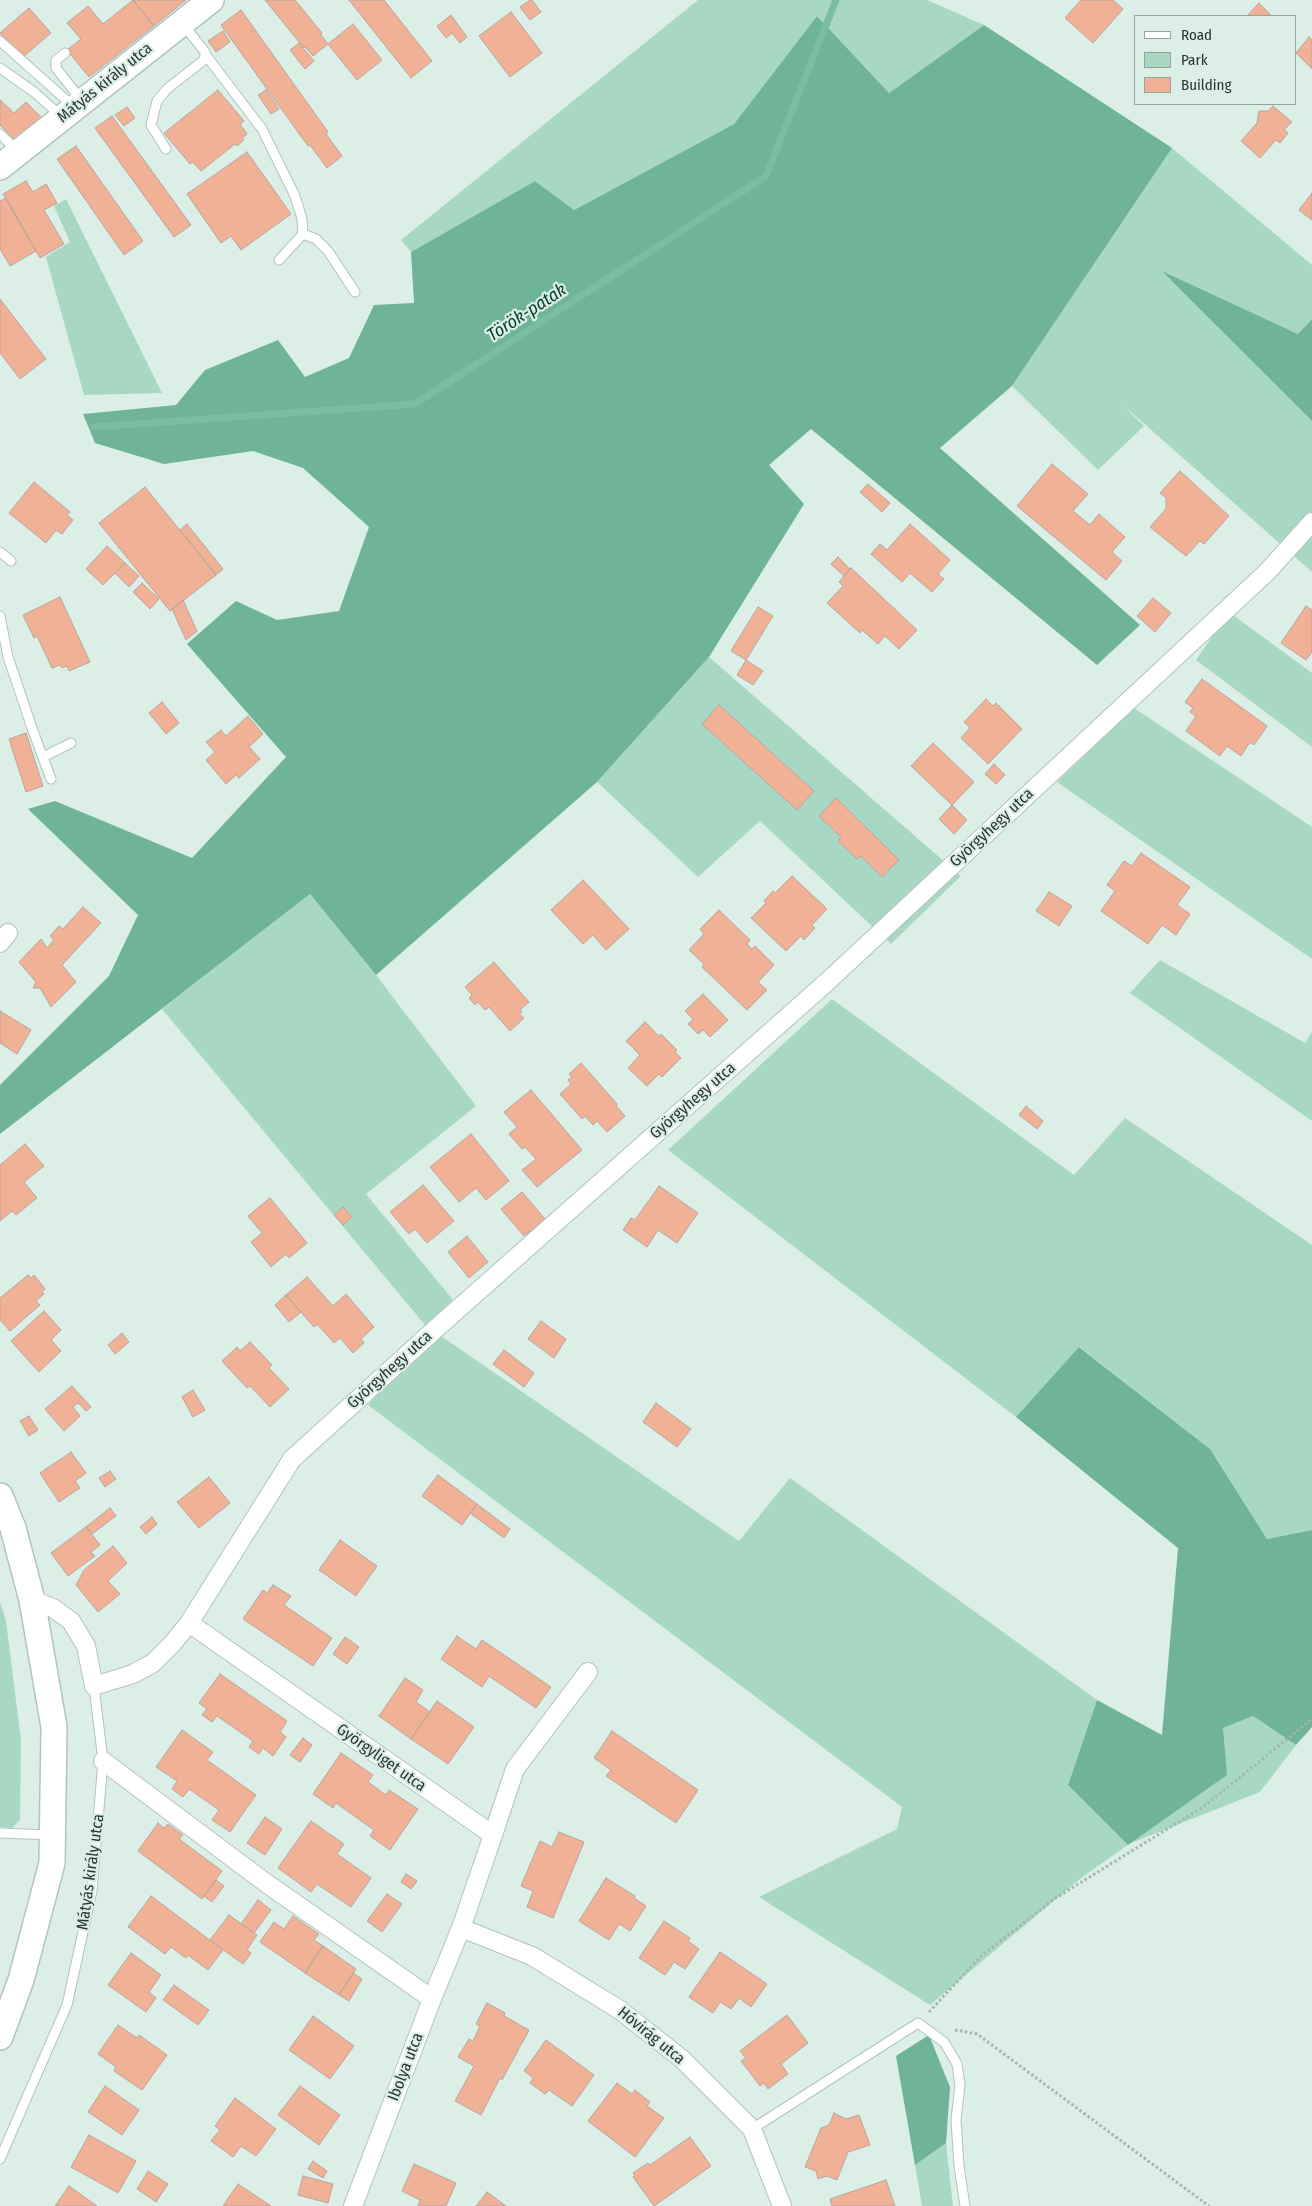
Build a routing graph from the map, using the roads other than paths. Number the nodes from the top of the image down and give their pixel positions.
1 (211, 0) edge
2 (181, 22) junction
3 (0, 41) edge
4 (65, 54) dead end
5 (205, 54) junction
6 (0, 68) edge
7 (73, 109) junction
8 (0, 134) edge
9 (166, 149) dead end
10 (9, 159) edge
11 (303, 234) junction
12 (279, 260) dead end
13 (355, 292) dead end
14 (1312, 522) edge
15 (0, 552) edge
16 (10, 561) dead end
17 (0, 616) edge
18 (71, 744) dead end
19 (43, 757) junction
20 (51, 779) dead end
21 (0, 1496) edge
22 (32, 1600) junction
23 (189, 1623) junction
24 (588, 1672) dead end
25 (94, 1686) junction
26 (103, 1761) junction
27 (0, 1833) edge
28 (53, 1835) junction
29 (493, 1835) junction
30 (461, 1928) junction
31 (432, 1999) junction
32 (0, 2037) edge
33 (752, 2129) junction
34 (0, 2159) edge
35 (353, 2206) edge
36 (782, 2206) edge
37 (965, 2206) edge

1 - 2 main road, Mátyás király utca
2 - 5 lane
2 - 7 main road, Mátyás király utca
3 - 7 lane
4 - 7 lane
5 - 9 lane
5 - 11 lane
6 - 7 lane
7 - 10 main road, Mátyás király utca
8 - 10 lane
11 - 12 lane
11 - 13 lane
14 - 23 street, Györgyhegy utca
15 - 16 lane
17 - 19 lane
18 - 19 lane
19 - 20 lane
21 - 22 main road
22 - 25 street, Mátyás király utca
22 - 28 main road
23 - 25 street, Györgyhegy utca
23 - 29 street, Györgyliget utca
24 - 29 street
25 - 26 lane, Mátyás király utca
26 - 31 street
26 - 34 lane, Mátyás király utca
27 - 28 lane
28 - 32 main road
29 - 30 street
30 - 31 street, Ibolya utca
30 - 33 street, Hóvirág utca
31 - 35 street, Ibolya utca
33 - 36 street, Hóvirág utca
33 - 37 lane

